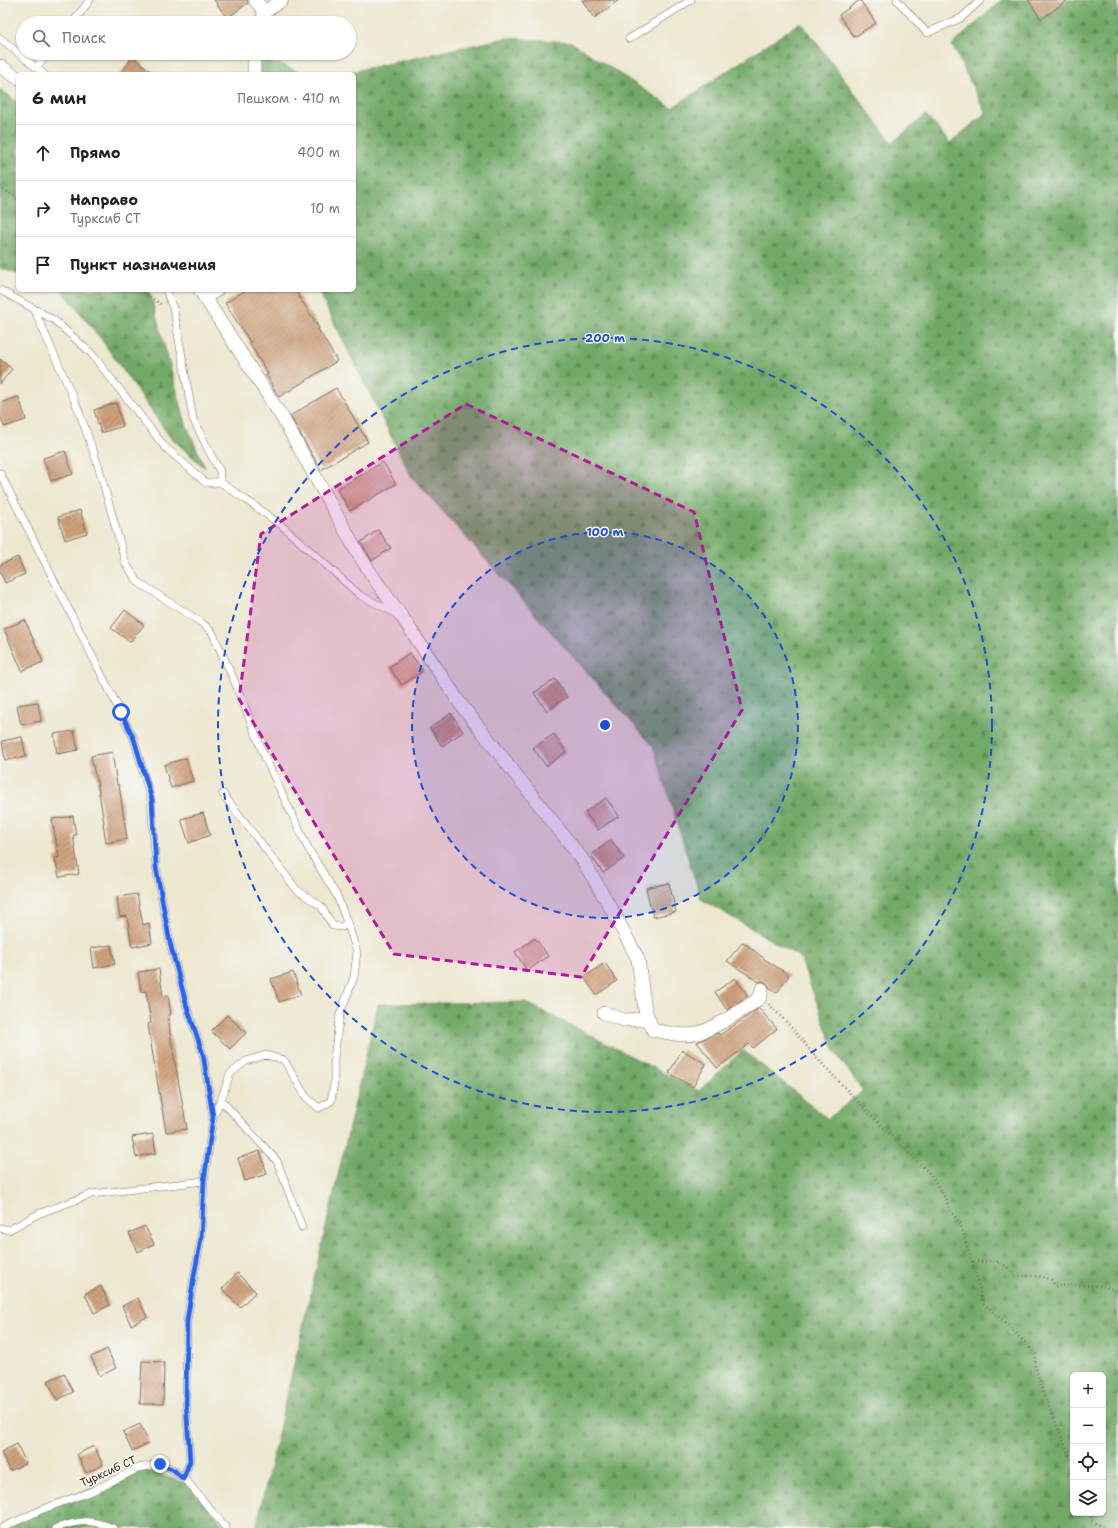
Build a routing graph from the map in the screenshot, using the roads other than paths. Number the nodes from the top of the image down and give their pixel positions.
1 (90, 0) edge
2 (255, 0) edge
3 (282, 0) edge
4 (691, 0) edge
5 (897, 0) edge
6 (981, 0) edge
7 (77, 16) edge
8 (263, 16) edge
9 (264, 16) edge
10 (0, 38) edge
11 (629, 40) dead end
12 (16, 51) edge
13 (28, 60) edge
14 (42, 60) edge
15 (254, 60) edge
16 (0, 66) edge
17 (37, 67) junction
18 (42, 72) edge
19 (254, 72) edge
20 (16, 77) edge
21 (0, 290) edge
22 (167, 292) edge
23 (211, 292) edge
24 (211, 292) edge
25 (34, 309) junction
26 (0, 473) edge
27 (220, 482) junction
28 (348, 518) dead end
29 (402, 617) junction
30 (223, 794) dead end
31 (347, 922) junction
32 (761, 993) road end
33 (604, 1013) dead end
34 (650, 1019) junction
35 (221, 1100) junction
36 (213, 1117) junction
37 (204, 1181) junction
38 (302, 1227) dead end
39 (0, 1228) edge
40 (183, 1479) junction
41 (2, 1528) edge
42 (56, 1528) edge
43 (113, 1528) edge
44 (226, 1528) edge

1 - 7 lane
2 - 8 street
3 - 9 street
4 - 11 lane
5 - 6 lane
10 - 12 lane
13 - 17 lane
14 - 17 lane
15 - 19 street
16 - 20 street
17 - 18 lane
21 - 25 lane
22 - 27 lane
23 - 28 street
24 - 29 street
25 - 27 lane
25 - 31 lane
26 - 36 lane
27 - 29 lane
29 - 34 street
30 - 31 lane
31 - 35 lane
32 - 34 street
33 - 34 street
35 - 36 lane
35 - 38 lane
36 - 37 lane
37 - 39 lane
37 - 40 lane
40 - 41 lane, Турксиб СТ
40 - 44 lane, Турксиб СТ
42 - 43 lane

